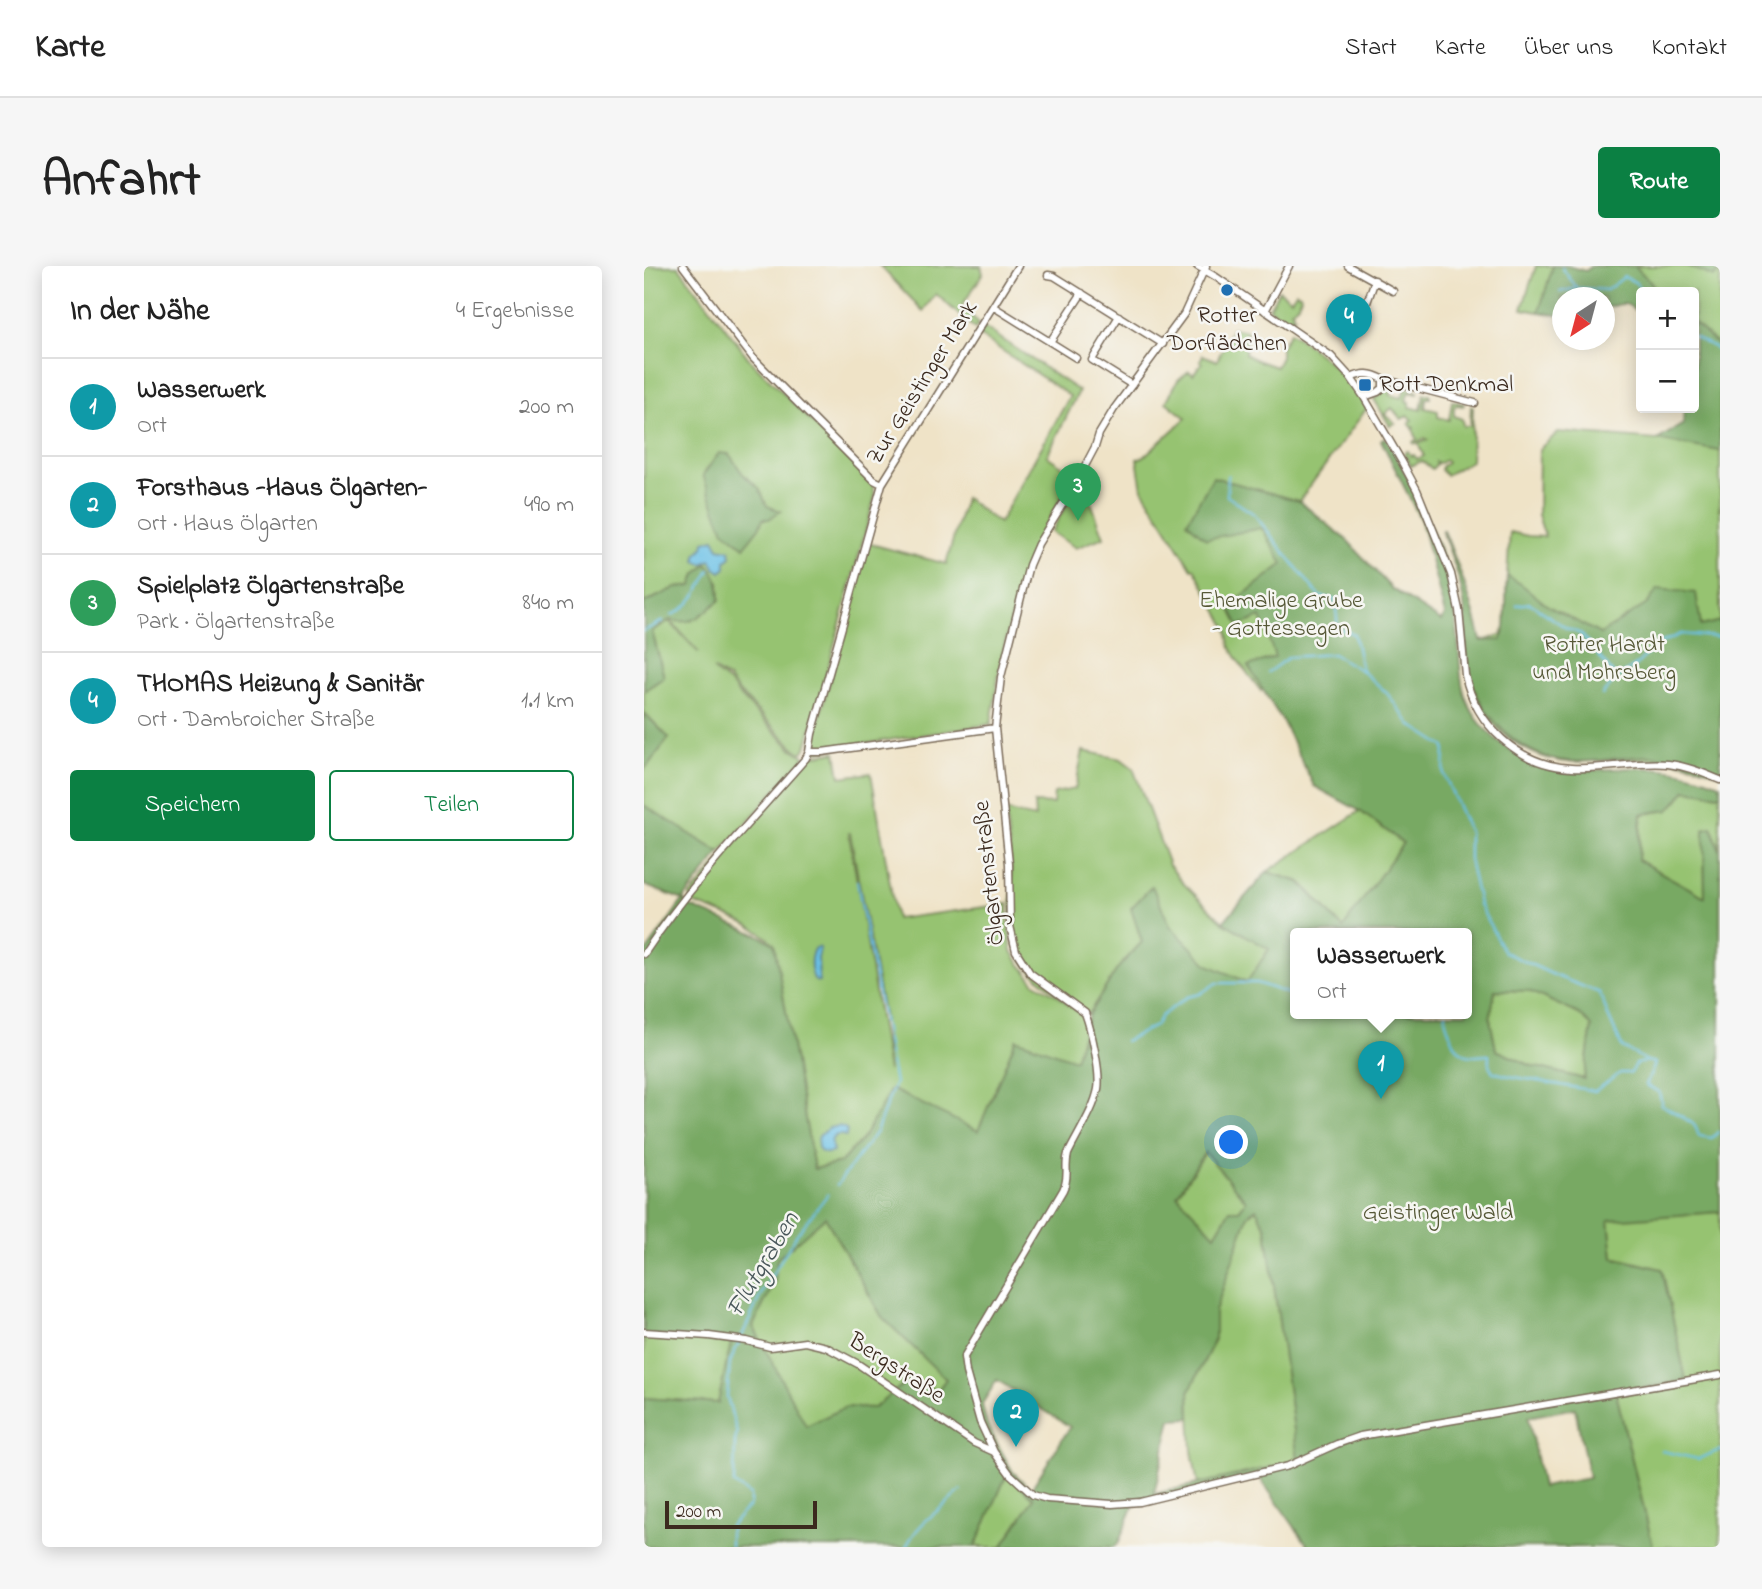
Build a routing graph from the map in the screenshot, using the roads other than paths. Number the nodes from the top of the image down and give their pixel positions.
1 (683, 266) edge
2 (1018, 266) edge
3 (1289, 266) edge
4 (1348, 266) edge
5 (1202, 267) edge
6 (1048, 275) dead end
7 (1375, 280) junction
8 (1393, 291) dead end
9 (1082, 293) junction
10 (994, 306) junction
11 (1265, 311) junction
12 (1119, 316) junction
13 (1358, 328) dead end
14 (1050, 342) junction
15 (1163, 344) junction
16 (1076, 358) dead end
17 (1351, 378) junction
18 (1383, 379) junction
19 (1132, 386) junction
20 (1364, 397) junction
21 (1475, 404) dead end
22 (882, 484) junction
23 (995, 728) junction
24 (809, 752) junction
25 (1720, 780) edge
26 (644, 954) edge
27 (644, 1332) edge
28 (1720, 1375) edge
29 (994, 1452) junction

1 - 22 street
2 - 10 street, Zur Geistinger Mark
3 - 11 street
4 - 7 street
5 - 11 street
5 - 15 street, Ölgartenstraße
6 - 9 street
7 - 8 street
7 - 13 street
9 - 12 street
9 - 14 street
10 - 14 street
10 - 22 street, Zur Geistinger Mark
11 - 17 street
12 - 15 street
12 - 19 street
14 - 16 street
15 - 19 street, Ölgartenstraße
17 - 18 street
17 - 20 street
18 - 20 street
18 - 21 street
19 - 23 street, Ölgartenstraße
20 - 25 street
22 - 24 street, Zur Geistinger Mark
23 - 24 street
23 - 29 street, Ölgartenstraße
24 - 26 street
27 - 29 street, Bergstraße
28 - 29 street

